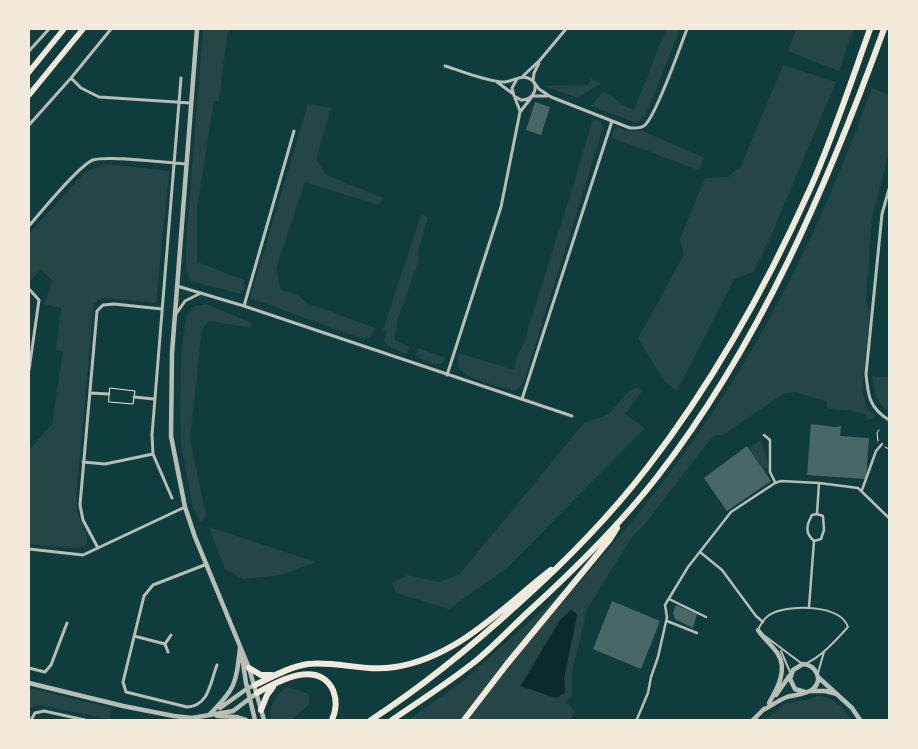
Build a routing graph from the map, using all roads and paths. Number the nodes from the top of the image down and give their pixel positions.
1 (49, 29) edge
2 (64, 29) edge
3 (83, 29) edge
4 (111, 29) edge
5 (197, 29) edge
6 (566, 29) edge
7 (687, 29) edge
8 (870, 29) edge
9 (884, 29) edge
10 (29, 52) edge
11 (540, 60) junction
12 (445, 66) dead end
13 (29, 72) edge
14 (70, 78) junction
15 (181, 78) dead end
16 (519, 78) junction
17 (497, 81) junction
18 (534, 82) junction
19 (29, 94) edge
20 (514, 95) junction
21 (532, 97) junction
22 (551, 97) junction
23 (180, 103) junction
24 (191, 103) junction
25 (520, 112) junction
26 (612, 121) junction
27 (29, 125) edge
28 (294, 131) dead end
29 (175, 163) junction
30 (186, 164) junction
31 (889, 189) edge
32 (29, 226) edge
33 (177, 286) junction
34 (29, 289) edge
35 (202, 293) junction
36 (244, 306) junction
37 (162, 309) junction
38 (175, 314) junction
39 (29, 370) edge
40 (447, 375) junction
41 (90, 393) junction
42 (109, 394) junction
43 (134, 397) junction
44 (154, 399) junction
45 (522, 400) junction
46 (572, 416) dead end
47 (889, 420) edge
48 (764, 435) dead end
49 (882, 444) dead end
50 (153, 454) junction
51 (83, 462) junction
52 (775, 483) junction
53 (819, 483) junction
54 (862, 491) junction
55 (172, 498) dead end
56 (185, 507) junction
57 (817, 514) junction
58 (624, 516) junction
59 (889, 518) edge
60 (814, 542) junction
61 (98, 548) junction
62 (29, 549) edge
63 (577, 549) junction
64 (700, 552) junction
65 (207, 564) junction
66 (669, 599) junction
67 (809, 607) junction
68 (706, 617) dead end
69 (666, 621) junction
70 (763, 622) junction
71 (67, 623) dead end
72 (758, 630) junction
73 (697, 633) dead end
74 (171, 635) dead end
75 (134, 636) junction
76 (165, 644) junction
77 (240, 647) junction
78 (780, 649) junction
79 (168, 652) dead end
80 (824, 652) junction
81 (804, 664) junction
82 (217, 665) dead end
83 (29, 668) edge
84 (249, 668) junction
85 (791, 674) junction
86 (276, 675) junction
87 (818, 676) junction
88 (29, 683) edge
89 (275, 684) junction
90 (255, 685) junction
91 (248, 688) junction
92 (807, 692) junction
93 (257, 693) junction
94 (838, 695) junction
95 (251, 698) junction
96 (769, 703) junction
97 (261, 710) junction
98 (763, 710) junction
99 (208, 716) junction
100 (637, 719) edge
101 (32, 720) edge
102 (85, 720) edge
103 (246, 720) edge
104 (255, 720) edge
105 (264, 720) edge
106 (332, 720) edge
107 (371, 720) edge
108 (392, 720) edge
109 (464, 720) edge
110 (753, 720) edge
111 (860, 720) edge

1 - 10 street
2 - 13 main road
3 - 19 main road
4 - 14 street
5 - 24 street
6 - 11 street
7 - 26 street
8 - 63 highway
9 - 58 highway
11 - 16 street
11 - 18 street
12 - 17 street
14 - 23 street
14 - 27 street
15 - 23 street
16 - 17 street
16 - 18 street
16 - 20 street
17 - 20 street
18 - 21 street
18 - 22 street
20 - 21 street
20 - 25 street
21 - 22 street
21 - 25 street
22 - 26 street
23 - 24 street
23 - 29 street
24 - 30 street
25 - 40 street
26 - 45 street
28 - 36 street
29 - 30 street
29 - 32 street
29 - 37 street
30 - 33 street
31 - 47 street
33 - 35 street
33 - 38 street
34 - 39 street
35 - 36 street
35 - 38 street
36 - 40 street
37 - 41 street
37 - 44 street
38 - 56 street
40 - 45 street
41 - 42 street
41 - 51 street
42 - 43 path
42 - 43 path
43 - 44 street
44 - 50 street
45 - 46 street
48 - 52 street
49 - 54 street
50 - 51 street
50 - 55 street
51 - 61 street
52 - 53 street
52 - 64 street
53 - 54 street
53 - 57 street
54 - 59 street
56 - 61 street
56 - 65 street
57 - 60 street
57 - 60 street
58 - 108 highway
58 - 109 highway
60 - 67 street
61 - 62 street
63 - 86 highway
63 - 107 highway
64 - 66 street
64 - 70 street
65 - 75 street
65 - 77 street
66 - 68 street
66 - 69 street
67 - 70 lane
67 - 80 lane
69 - 73 street
69 - 100 street
70 - 72 lane
71 - 83 street
72 - 78 lane
72 - 96 street
74 - 76 street
75 - 76 street
75 - 82 street
76 - 79 street
77 - 84 street
77 - 91 street
77 - 99 street
78 - 81 lane
78 - 85 lane
80 - 81 lane
80 - 87 lane
81 - 85 street
81 - 87 street
84 - 86 highway
84 - 90 street
85 - 92 street
85 - 96 street
86 - 90 highway
87 - 92 street
87 - 94 street
88 - 99 street
89 - 93 highway
89 - 97 highway
89 - 106 highway
90 - 91 street
90 - 93 street
91 - 95 street
91 - 99 street
92 - 94 street
92 - 98 street
93 - 95 street
93 - 97 street
94 - 111 street
95 - 99 street
95 - 104 street
96 - 98 street
97 - 105 street
98 - 110 street
99 - 103 street
101 - 102 street

